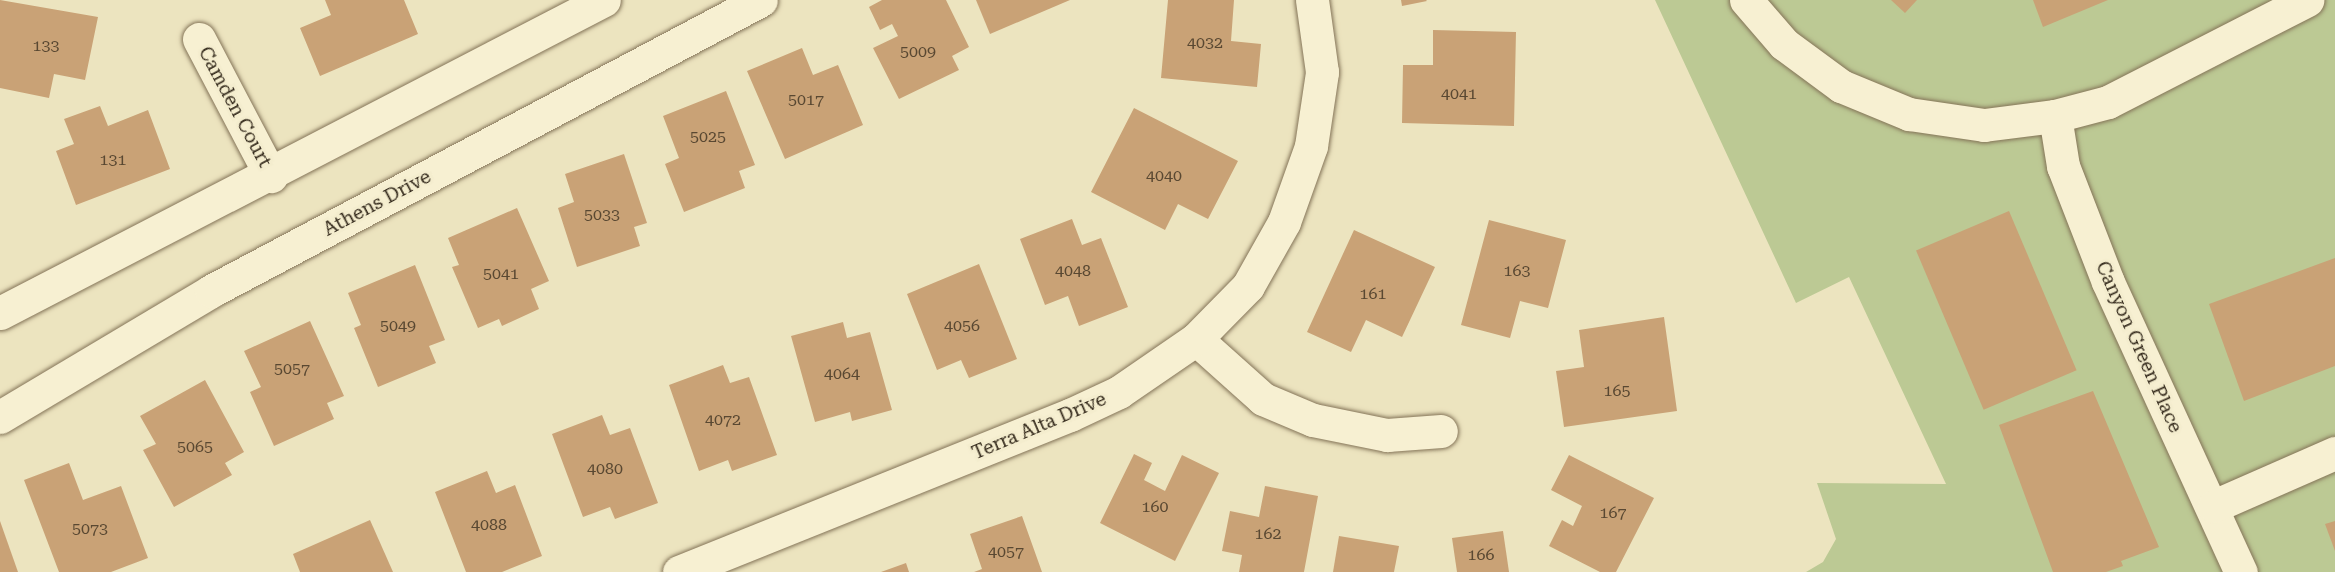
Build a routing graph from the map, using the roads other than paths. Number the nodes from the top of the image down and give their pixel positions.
1 (604, 0) edge
2 (761, 0) edge
3 (1312, 0) edge
4 (1745, 0) edge
5 (2307, 0) edge
6 (712, 11) edge
7 (199, 39) dead end
8 (2055, 116) junction
9 (271, 176) junction
10 (0, 313) edge
11 (1195, 339) junction
12 (0, 417) edge
13 (1441, 431) dead end
14 (2335, 453) edge
15 (2214, 506) junction
16 (679, 572) edge
17 (2241, 572) edge

1 - 9 street
2 - 6 street, Athens Drive
3 - 11 street, Terra Alta Drive
4 - 8 street
5 - 8 street
6 - 12 street, Athens Drive
7 - 9 street, Camden Court
8 - 15 street, Canyon Green Place
9 - 10 street
11 - 13 street
11 - 16 street, Terra Alta Drive
14 - 15 street
15 - 17 street, Canyon Green Place

